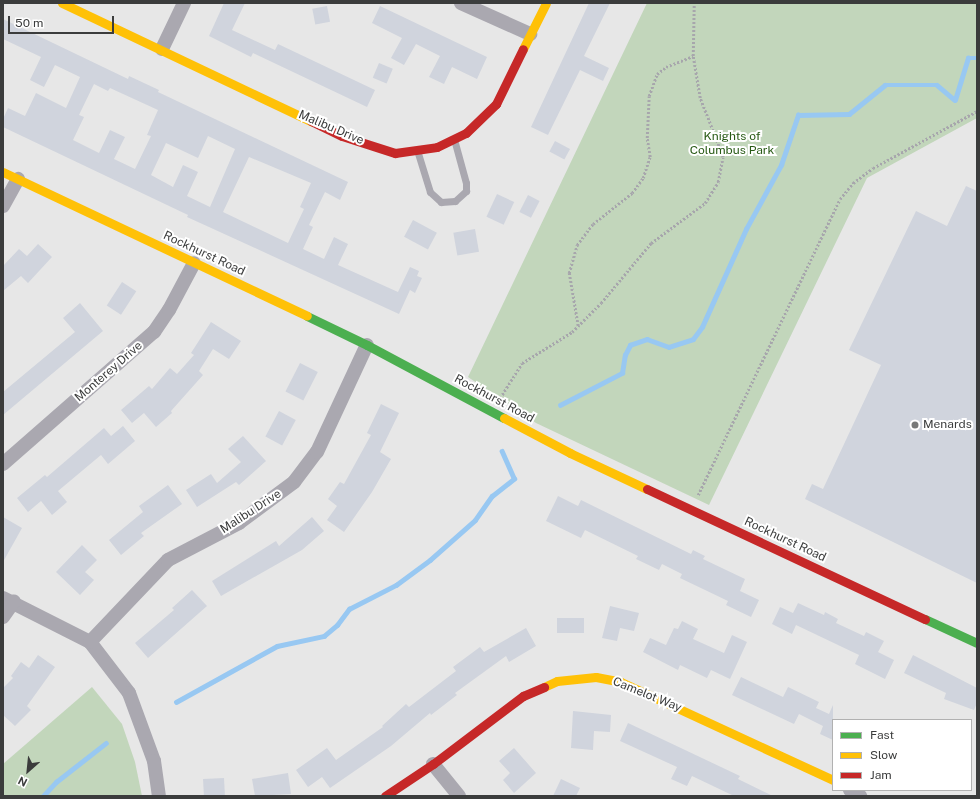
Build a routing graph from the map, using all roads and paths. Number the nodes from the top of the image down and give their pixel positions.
1 (62, 3) edge
2 (184, 3) edge
3 (461, 3) edge
4 (546, 3) edge
5 (694, 3) edge
6 (530, 34) junction
7 (162, 49) junction
8 (693, 56) junction
9 (977, 111) edge
10 (454, 139) junction
11 (416, 150) junction
12 (3, 172) edge
13 (18, 179) junction
14 (3, 206) edge
15 (194, 263) junction
16 (578, 326) junction
17 (367, 345) junction
18 (493, 412) junction
19 (3, 464) edge
20 (691, 510) junction
21 (8, 599) edge
22 (3, 616) edge
23 (90, 642) junction
24 (977, 643) edge
25 (433, 764) junction
26 (832, 780) edge
27 (159, 796) edge
28 (385, 796) edge
29 (459, 796) edge

1 - 7 street, Malibu Drive
2 - 7 street
3 - 6 street
4 - 6 street, Malibu Drive
5 - 8 path
6 - 10 street, Malibu Drive
7 - 11 street, Malibu Drive
8 - 16 path
8 - 16 path
9 - 20 path
10 - 11 street, Malibu Drive
10 - 11 lane
12 - 13 street, Rockhurst Road
13 - 14 street
13 - 15 street, Rockhurst Road
15 - 17 street, Rockhurst Road
15 - 19 street, Monterey Drive
16 - 18 path
17 - 18 street, Rockhurst Road
17 - 23 street, Malibu Drive
18 - 20 street, Rockhurst Road
20 - 24 street, Rockhurst Road
21 - 22 street
21 - 23 street
23 - 27 street
25 - 26 street, Camelot Way
25 - 28 street, Camelot Way
25 - 29 street

